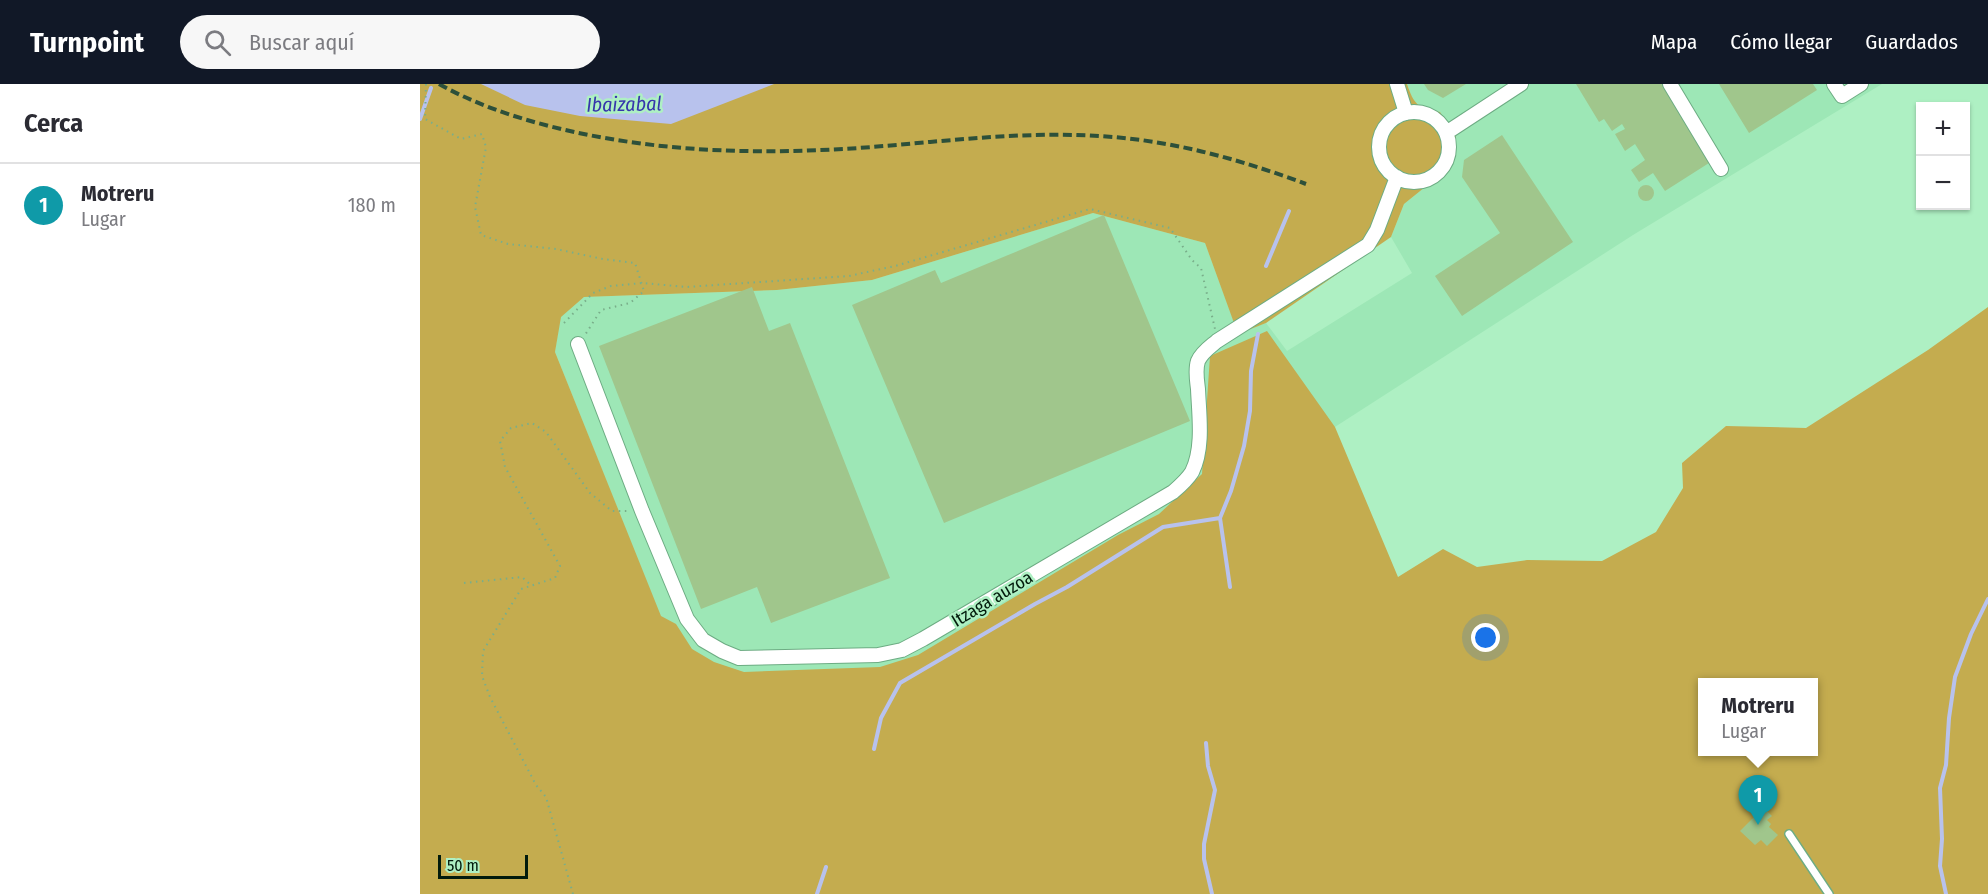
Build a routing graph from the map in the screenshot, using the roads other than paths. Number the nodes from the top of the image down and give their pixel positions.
1 (1397, 84) edge
2 (1521, 84) edge
3 (1670, 84) edge
4 (1834, 84) edge
5 (1861, 84) edge
6 (1406, 113) junction
7 (1446, 133) junction
8 (1721, 169) dead end
9 (1397, 177) junction
10 (578, 344) road end
11 (1788, 834) dead end
12 (1829, 894) edge

1 - 6 street
2 - 7 street
3 - 8 street
4 - 5 street
6 - 7 street
6 - 9 street
7 - 9 street
9 - 10 street, Itzaga auzoa
11 - 12 lane

